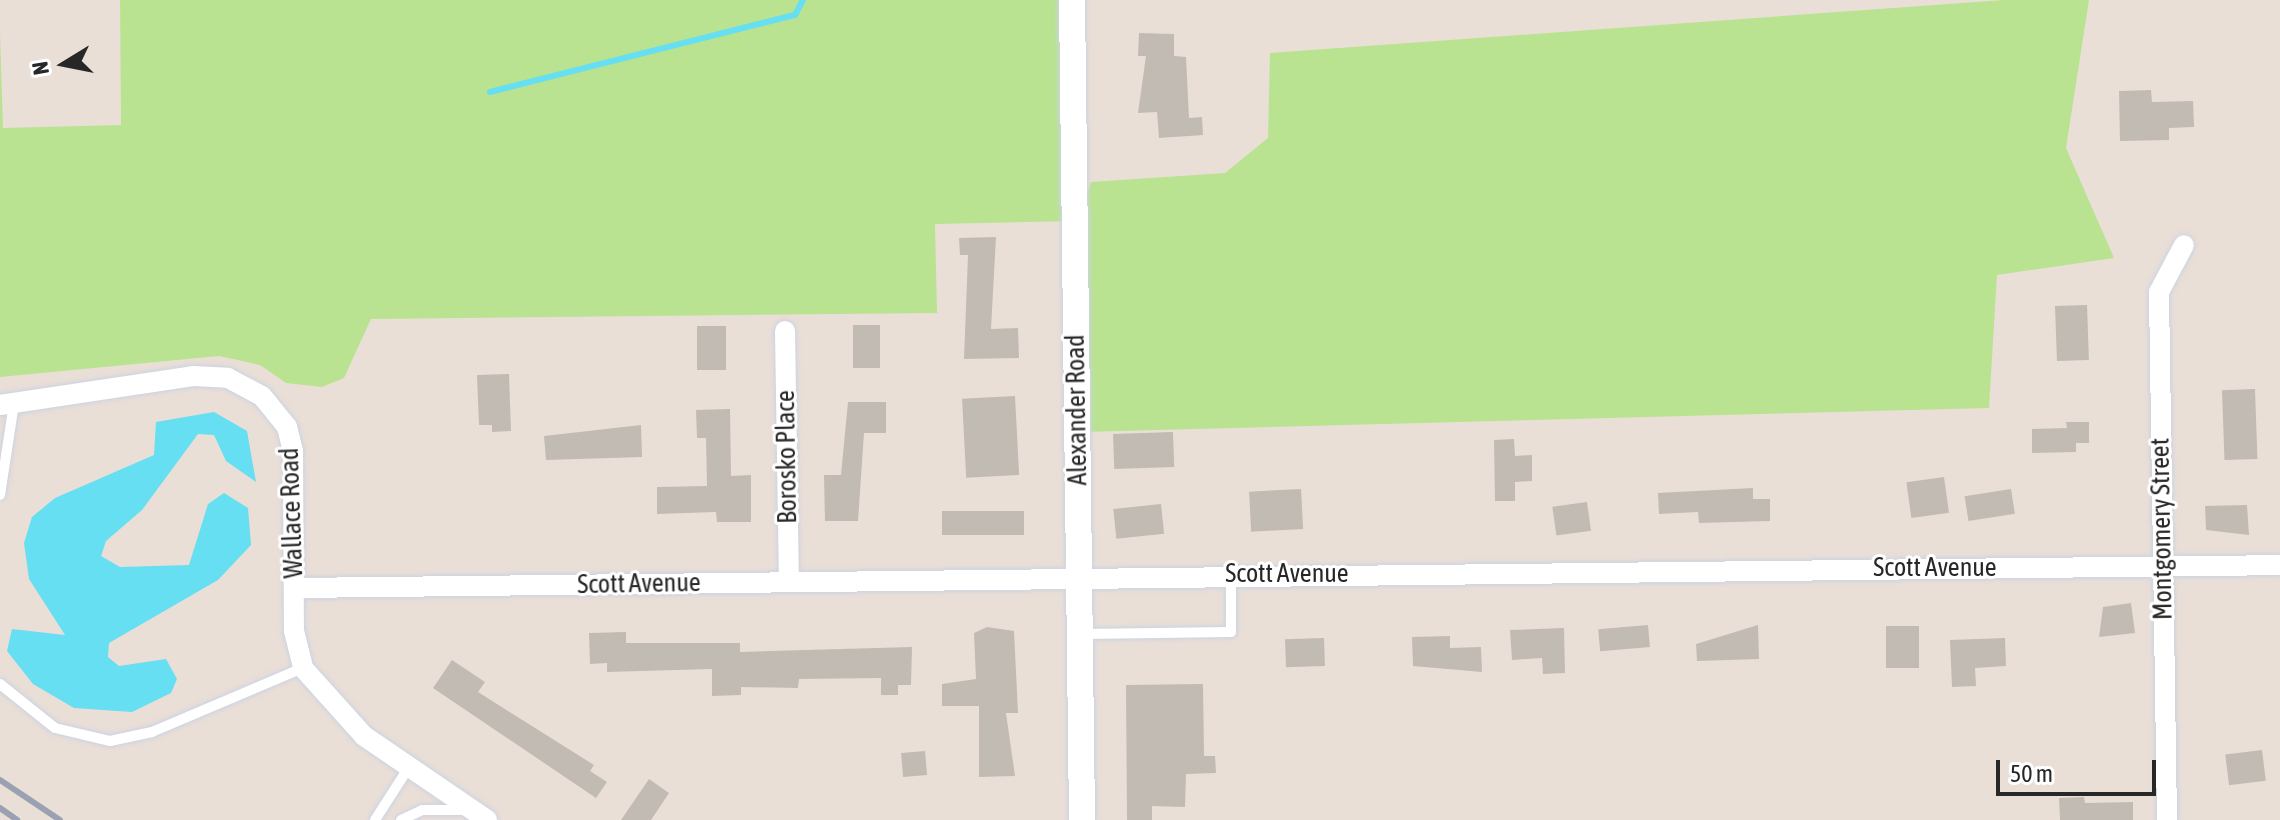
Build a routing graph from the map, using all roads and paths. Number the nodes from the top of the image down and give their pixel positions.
1 (1072, 0) edge
2 (2184, 245) dead end
3 (785, 331) dead end
4 (7, 405) edge
5 (0, 495) edge
6 (2280, 565) edge
7 (2163, 566) junction
8 (1231, 574) junction
9 (1079, 575) junction
10 (789, 582) junction
11 (294, 588) junction
12 (1080, 634) junction
13 (303, 668) junction
14 (0, 684) edge
15 (409, 767) junction
16 (480, 815) edge
17 (375, 820) edge
18 (401, 820) edge
19 (1082, 820) edge
20 (2167, 820) edge

1 - 9 street, Alexander Road
2 - 7 street, Montgomery Street
3 - 10 street, Borosko Place
4 - 5 lane
4 - 11 street, Wallace Road
6 - 7 street, Scott Avenue
7 - 8 street, Scott Avenue
7 - 20 street, Montgomery Street
8 - 9 street, Scott Avenue
8 - 12 lane
9 - 10 street, Scott Avenue
9 - 12 street, Alexander Road
10 - 11 street, Scott Avenue
11 - 13 street, Wallace Road
12 - 19 street, Alexander Road
13 - 14 lane
13 - 15 street
15 - 16 street
15 - 17 lane
16 - 18 lane

